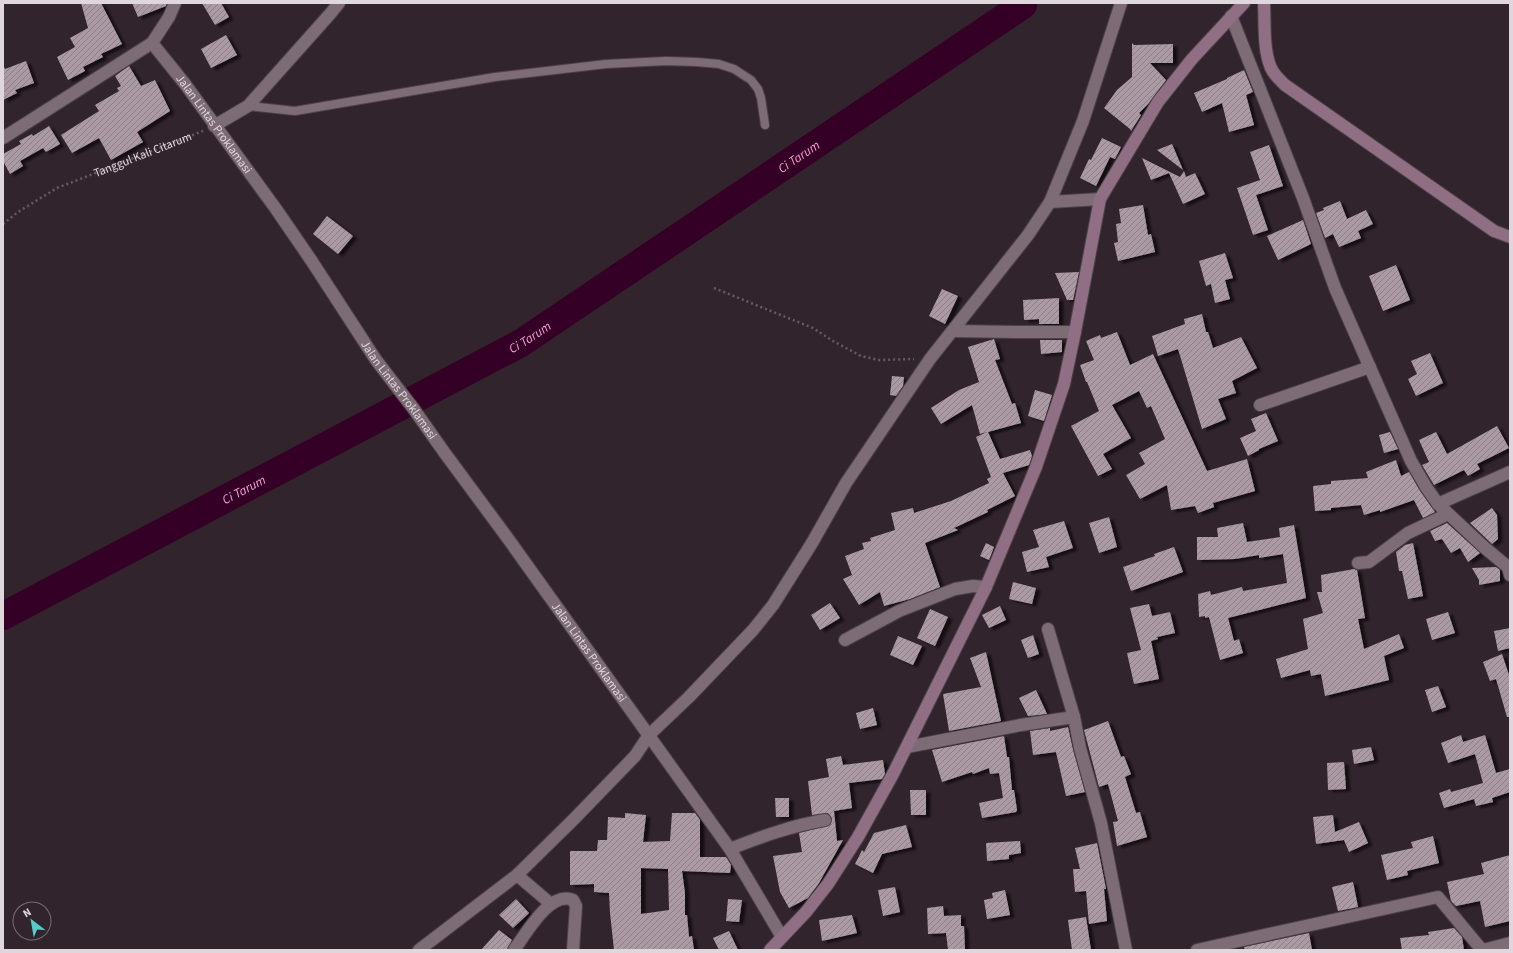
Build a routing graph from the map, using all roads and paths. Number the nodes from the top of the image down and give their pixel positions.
1 (175, 3) edge
2 (339, 3) edge
3 (1121, 3) edge
4 (1244, 3) edge
5 (1264, 3) edge
6 (1231, 16) junction
7 (148, 46) junction
8 (248, 106) junction
9 (765, 125) dead end
10 (214, 126) junction
11 (3, 138) edge
12 (1100, 198) junction
13 (1050, 202) junction
14 (3, 224) edge
15 (1510, 237) edge
16 (714, 288) dead end
17 (954, 331) junction
18 (1075, 332) junction
19 (930, 359) junction
20 (1370, 367) junction
21 (1260, 405) dead end
22 (1510, 472) edge
23 (1438, 504) junction
24 (1448, 514) junction
25 (1358, 563) dead end
26 (1509, 570) edge
27 (986, 587) junction
28 (1048, 629) dead end
29 (845, 640) dead end
30 (1074, 717) junction
31 (650, 735) junction
32 (907, 747) junction
33 (825, 820) dead end
34 (730, 848) junction
35 (517, 875) junction
36 (551, 904) junction
37 (782, 937) junction
38 (1510, 943) edge
39 (419, 950) edge
40 (514, 950) edge
41 (573, 950) edge
42 (770, 950) edge
43 (1126, 950) edge
44 (1197, 950) edge
45 (1482, 950) edge

1 - 7 street
2 - 8 street
3 - 13 street
4 - 6 street
5 - 15 street
6 - 12 street
6 - 20 street
7 - 10 street, Jalan Lintas Proklamasi
7 - 11 street
8 - 9 lane
8 - 10 street
10 - 14 path, Tanggul Kali Citarum
10 - 31 street, Jalan Lintas Proklamasi
12 - 13 street
12 - 18 street
13 - 17 street
16 - 19 path
17 - 18 street
17 - 19 street
18 - 27 street
19 - 31 street
20 - 21 street
20 - 23 street
22 - 23 street
23 - 24 street
24 - 25 street
24 - 26 street
27 - 29 street
27 - 32 street
28 - 30 street
30 - 32 street
30 - 43 street
31 - 34 street, Jalan Lintas Proklamasi
31 - 35 street
32 - 37 street
33 - 34 street
34 - 37 street, Jalan Lintas Proklamasi
35 - 36 street
35 - 39 street
36 - 40 street
36 - 41 street
37 - 42 street
38 - 45 street
44 - 45 street

